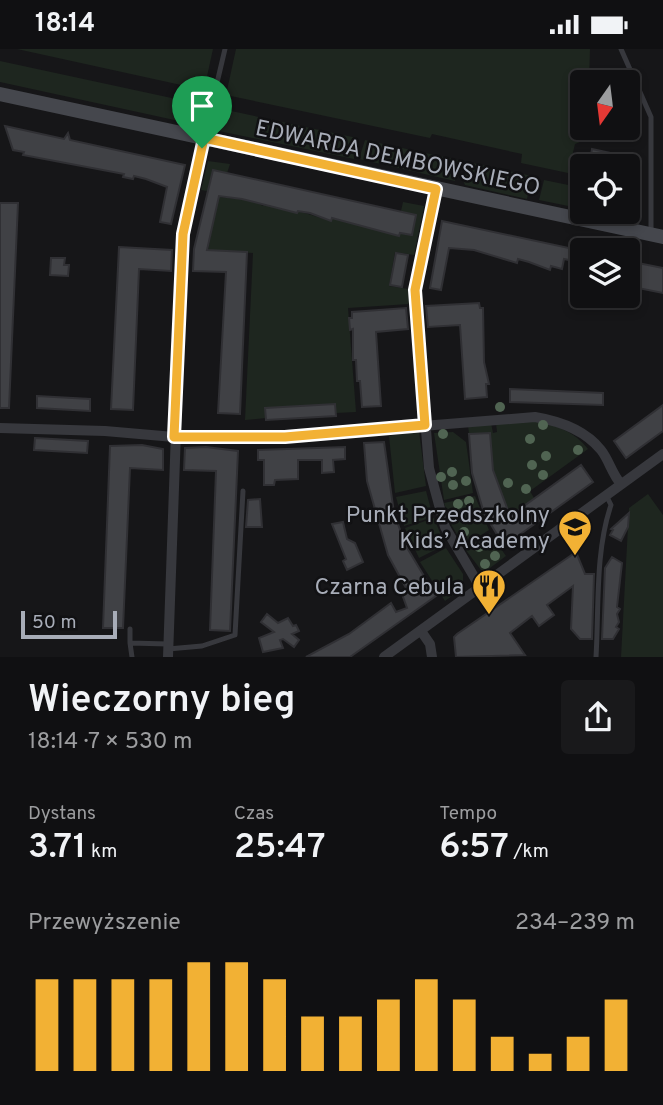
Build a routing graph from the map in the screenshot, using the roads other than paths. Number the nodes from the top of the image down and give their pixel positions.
1 (225, 49) edge
2 (621, 49) edge
3 (0, 94) edge
4 (204, 138) junction
5 (436, 189) junction
6 (657, 236) edge
7 (425, 425) junction
8 (0, 428) edge
9 (174, 437) junction
10 (663, 454) edge
11 (621, 484) junction
12 (243, 491) dead end
13 (606, 495) junction
14 (480, 587) junction
15 (130, 628) dead end
16 (421, 631) junction
17 (130, 643) junction
18 (168, 650) edge
19 (132, 657) edge
20 (384, 657) edge
21 (432, 657) edge
22 (596, 657) edge

1 - 4 lane
2 - 6 lane
3 - 4 street, EDWARDA DEMBOWSKIEGO
4 - 5 street, EDWARDA DEMBOWSKIEGO
4 - 9 street
5 - 6 street, EDWARDA DEMBOWSKIEGO
5 - 7 street
7 - 9 street
7 - 11 street
7 - 14 street
8 - 9 street
9 - 18 street
10 - 11 street
11 - 13 street
12 - 18 lane
13 - 14 street
13 - 22 lane
14 - 16 street
15 - 17 lane
16 - 20 street
16 - 21 street
17 - 18 lane
17 - 19 lane

